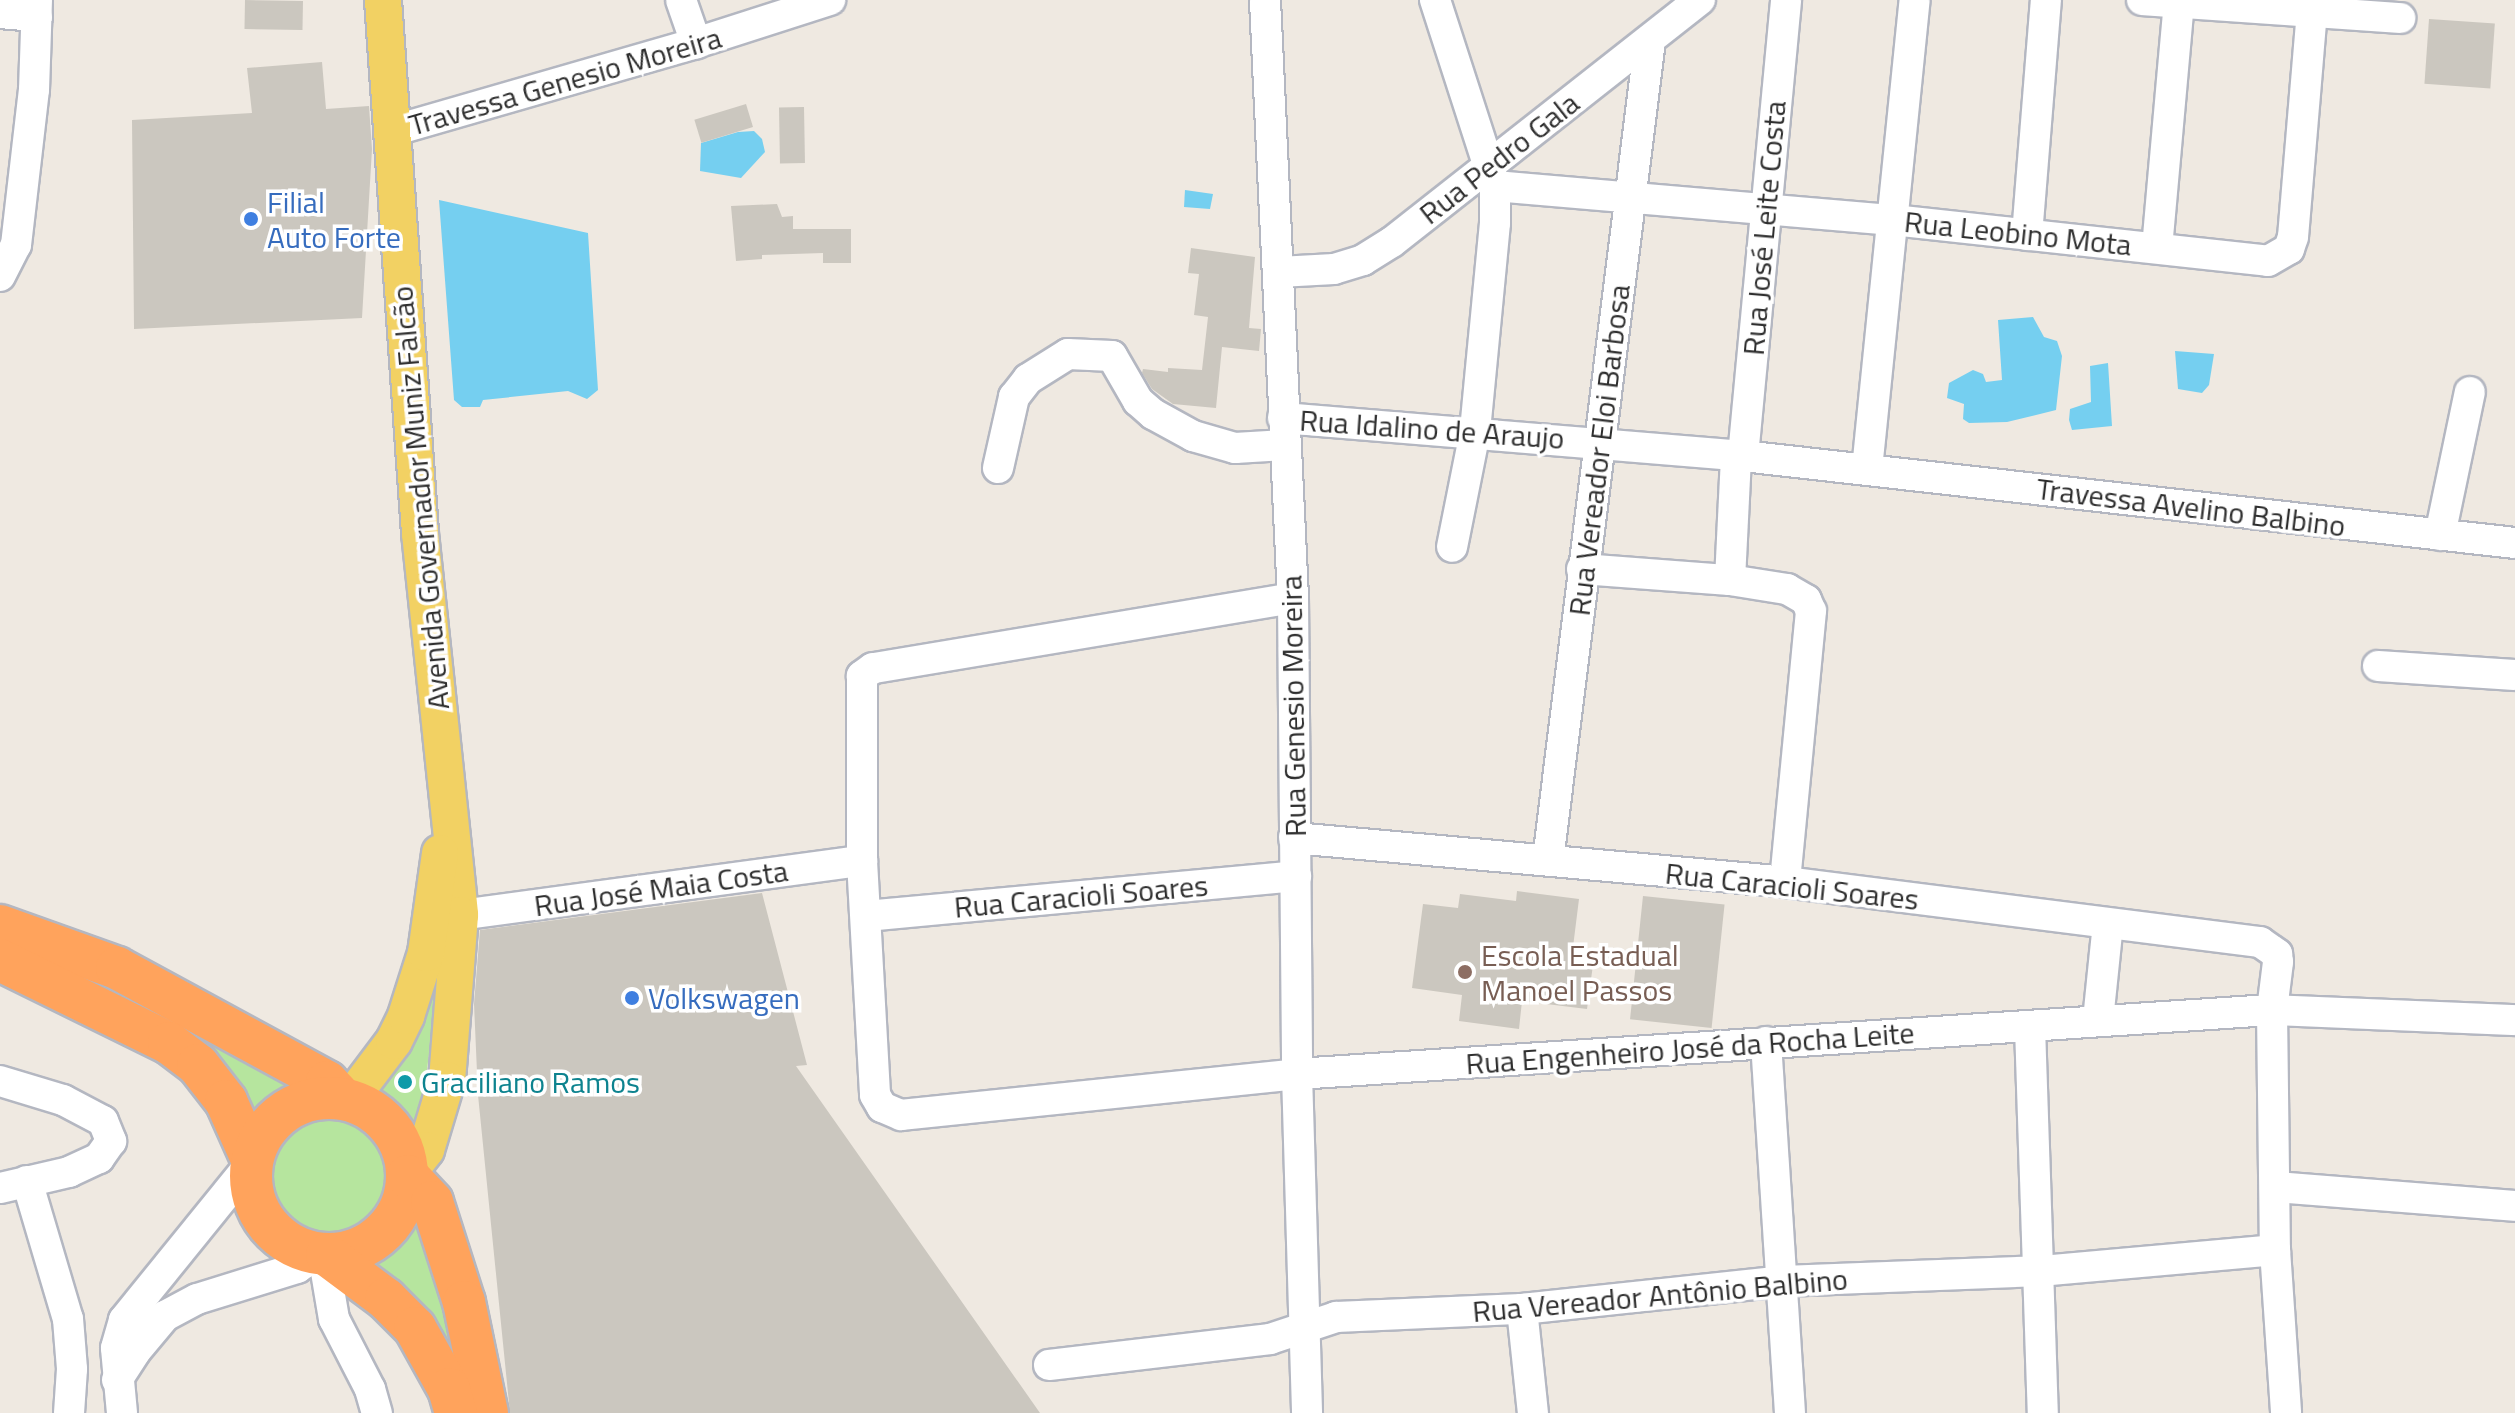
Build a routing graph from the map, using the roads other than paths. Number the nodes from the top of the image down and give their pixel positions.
1 (383, 0) edge
2 (681, 0) edge
3 (830, 0) edge
4 (1265, 0) edge
5 (1435, 0) edge
6 (1786, 0) edge
7 (1915, 0) edge
8 (2046, 0) edge
9 (2142, 0) edge
10 (1697, 1) edge
11 (2178, 2) edge
12 (2313, 6) edge
13 (37, 8) edge
14 (0, 13) edge
15 (2400, 18) dead end
16 (1650, 40) junction
17 (696, 43) junction
18 (392, 131) junction
19 (1492, 176) junction
20 (1633, 195) junction
21 (1766, 209) junction
22 (1893, 220) junction
23 (2027, 235) junction
24 (8, 245) edge
25 (2157, 248) junction
26 (1279, 272) junction
27 (0, 276) edge
28 (2470, 392) dead end
29 (1284, 431) junction
30 (1475, 432) junction
31 (1599, 441) junction
32 (1740, 456) junction
33 (998, 468) dead end
34 (1867, 469) junction
35 (2440, 535) junction
36 (2515, 543) edge
37 (1452, 547) dead end
38 (1582, 569) junction
39 (1730, 580) junction
40 (1293, 598) junction
41 (2378, 666) dead end
42 (2515, 675) edge
43 (447, 803) junction
44 (1294, 838) junction
45 (1548, 860) junction
46 (862, 861) junction
47 (1296, 876) junction
48 (1785, 882) junction
49 (460, 915) junction
50 (866, 916) junction
51 (2108, 924) junction
52 (0, 926) edge
53 (0, 960) edge
54 (2272, 1010) junction
55 (2098, 1020) junction
56 (2515, 1020) edge
57 (2030, 1027) junction
58 (1766, 1042) junction
59 (1297, 1074) junction
60 (0, 1081) edge
61 (346, 1097) junction
62 (251, 1163) junction
63 (408, 1175) junction
64 (14, 1184) edge
65 (2275, 1187) junction
66 (2515, 1206) edge
67 (2275, 1250) junction
68 (323, 1254) junction
69 (2040, 1271) junction
70 (1783, 1281) junction
71 (1522, 1309) junction
72 (1306, 1327) junction
73 (1049, 1365) dead end
74 (117, 1380) junction
75 (69, 1413) edge
76 (122, 1413) edge
77 (377, 1413) edge
78 (456, 1413) edge
79 (487, 1413) edge
80 (1307, 1413) edge
81 (1533, 1413) edge
82 (1790, 1413) edge
83 (2043, 1413) edge
84 (2286, 1413) edge

1 - 18 main road, Avenida Governador Muniz Falcão
2 - 17 street
3 - 17 street, Travessa Genesio Moreira
4 - 26 street, Rua Genesio Moreira
5 - 19 street
6 - 21 street, Rua José Leite Costa
7 - 22 street
8 - 23 street
9 - 11 street
10 - 16 street, Rua Pedro Gala
11 - 12 street
11 - 25 street
12 - 15 street
12 - 25 street, Rua Leobino Mota
13 - 14 street
13 - 24 street
16 - 19 street, Rua Pedro Gala
16 - 20 street, Rua Vereador Eloi Barbosa
17 - 18 street, Travessa Genesio Moreira
18 - 43 main road, Avenida Governador Muniz Falcão
19 - 20 street, Rua Leobino Mota
19 - 26 street, Rua Pedro Gala
19 - 30 street
20 - 21 street, Rua Leobino Mota
20 - 31 street, Rua Vereador Eloi Barbosa
21 - 22 street, Rua Leobino Mota
21 - 32 street, Rua José Leite Costa
22 - 23 street, Rua Leobino Mota
22 - 34 street
23 - 25 street, Rua Leobino Mota
24 - 27 street
26 - 29 street, Rua Genesio Moreira
28 - 35 street
29 - 30 street, Rua Idalino de Araujo
29 - 33 street, Rua Idalino de Araujo
29 - 40 street, Rua Genesio Moreira
30 - 31 street, Rua Idalino de Araujo
30 - 37 street
31 - 32 street, Rua Idalino de Araujo
31 - 38 street, Rua Vereador Eloi Barbosa
32 - 34 street, Rua Idalino de Araujo
32 - 39 street, Rua José Leite Costa
34 - 35 street, Travessa Avelino Balbino
35 - 36 street, Travessa Avelino Balbino
38 - 39 street
38 - 45 street, Rua Vereador Eloi Barbosa
39 - 48 street
40 - 44 street, Rua Genesio Moreira
40 - 46 street
41 - 42 street
43 - 49 main road, Avenida Governador Muniz Falcão
43 - 61 main road, Avenida Governador Muniz Falcão
44 - 45 street, Rua Caracioli Soares
44 - 47 street, Rua Genesio Moreira
45 - 48 street, Rua Caracioli Soares
46 - 49 street, Rua José Maia Costa
46 - 50 street
47 - 50 street, Rua Caracioli Soares
47 - 59 street, Rua Genesio Moreira
48 - 51 street, Rua Caracioli Soares
49 - 63 main road, Avenida Governador Muniz Falcão
50 - 59 street, Rua Engenheiro José da Rocha Leite
51 - 54 street, Rua Caracioli Soares
51 - 55 street
52 - 61 highway
53 - 62 highway
54 - 55 street, Rua Engenheiro José da Rocha Leite
54 - 56 street, Rua Engenheiro José da Rocha Leite
54 - 65 street
55 - 57 street, Rua Engenheiro José da Rocha Leite
57 - 58 street, Rua Engenheiro José da Rocha Leite
57 - 69 street
58 - 59 street, Rua Engenheiro José da Rocha Leite
58 - 70 street
59 - 72 street, Rua Genesio Moreira
60 - 64 street
61 - 62 highway
61 - 63 highway
62 - 68 highway
62 - 74 street
63 - 68 highway
63 - 79 highway
64 - 75 street
65 - 66 street
65 - 67 street
67 - 69 street, Rua Vereador Antônio Balbino
67 - 84 street
68 - 74 street
68 - 77 street
68 - 78 highway
69 - 70 street, Rua Vereador Antônio Balbino
69 - 83 street
70 - 71 street, Rua Vereador Antônio Balbino
70 - 82 street
71 - 72 street, Rua Vereador Antônio Balbino
71 - 81 street
72 - 73 street, Rua Vereador Antônio Balbino
72 - 80 street, Rua Genesio Moreira
74 - 76 street

